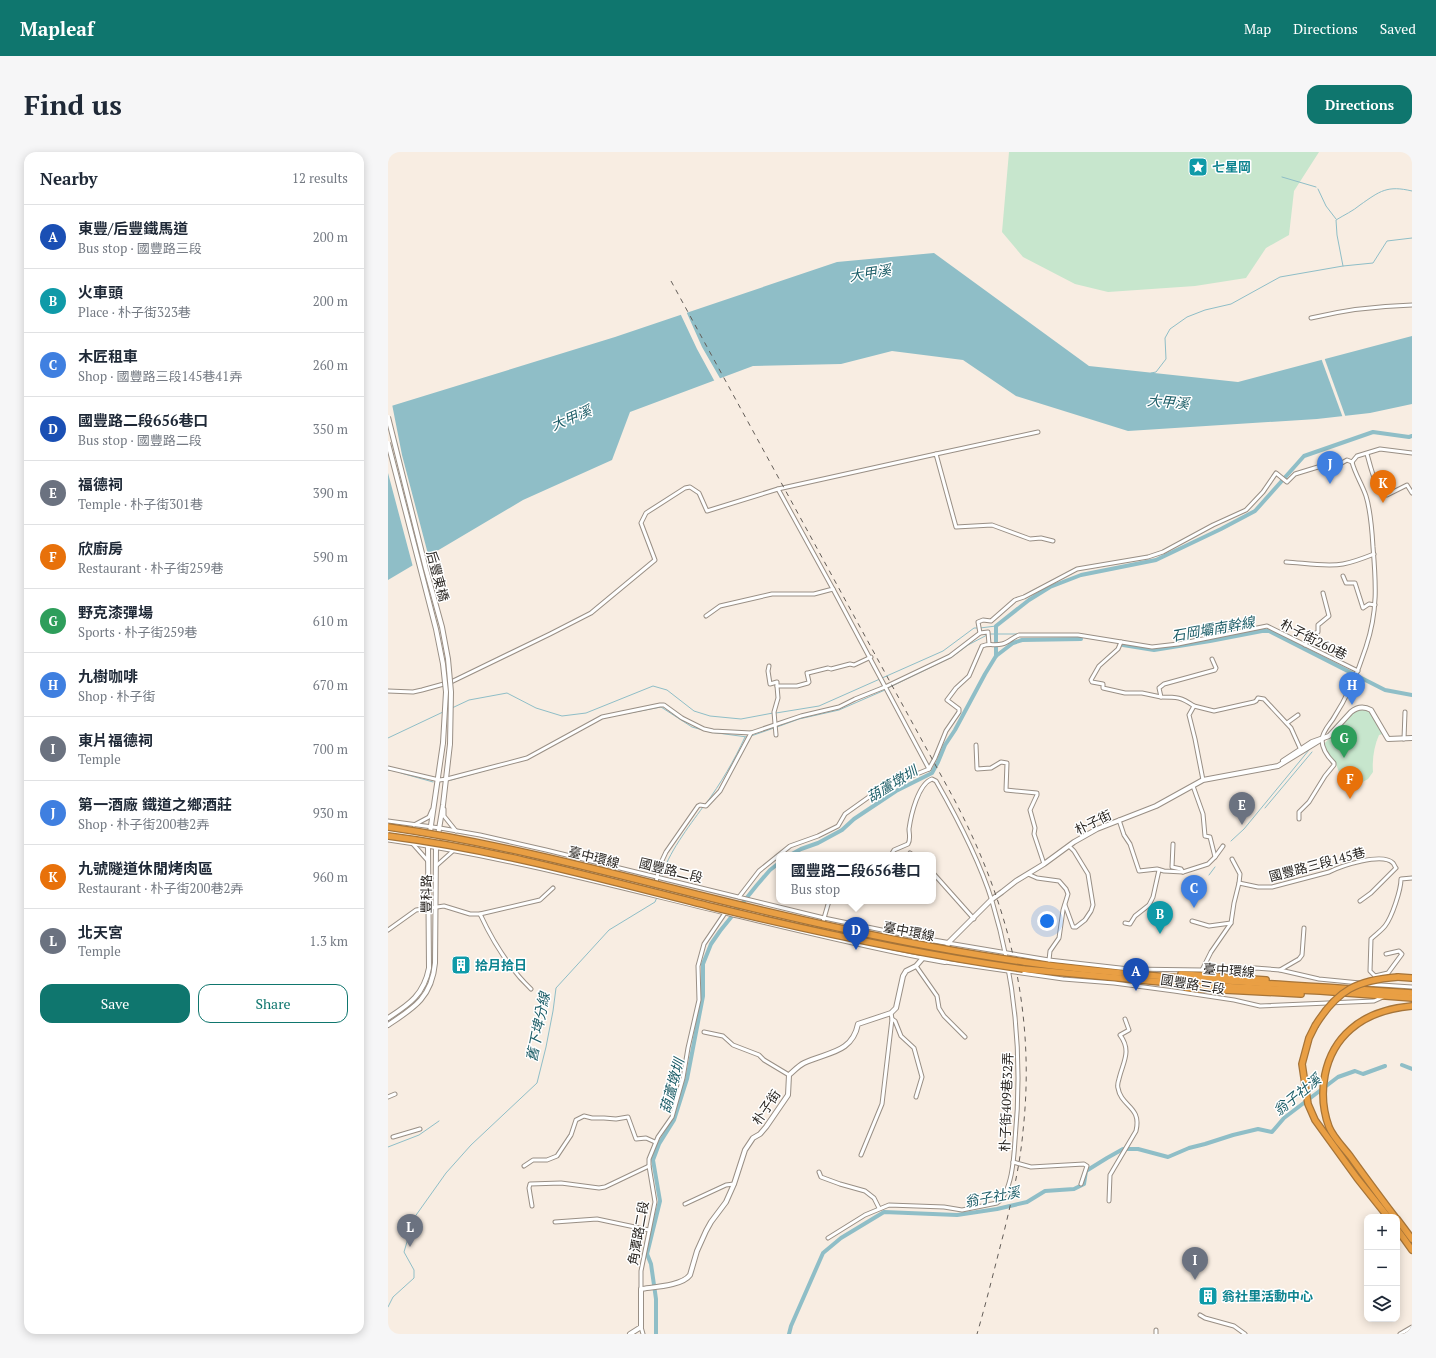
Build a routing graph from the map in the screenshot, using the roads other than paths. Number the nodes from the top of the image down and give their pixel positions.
1 (1412, 305) edge
2 (1311, 318) dead end
3 (388, 417) edge
4 (1038, 432) dead end
5 (388, 443) edge
6 (1412, 453) edge
7 (936, 454) junction
8 (1366, 454) junction
9 (1352, 462) junction
10 (778, 489) junction
11 (1412, 493) edge
12 (1053, 541) dead end
13 (1374, 554) junction
14 (1286, 562) dead end
15 (1343, 576) dead end
16 (833, 589) junction
17 (1323, 593) dead end
18 (1375, 604) junction
19 (706, 616) dead end
20 (980, 633) junction
21 (1121, 642) junction
22 (989, 644) junction
23 (1305, 645) junction
24 (870, 657) junction
25 (1212, 659) dead end
26 (769, 666) dead end
27 (1358, 671) junction
28 (777, 686) junction
29 (887, 688) junction
30 (388, 691) edge
31 (1161, 698) junction
32 (1194, 706) junction
33 (1405, 712) dead end
34 (1298, 715) dead end
35 (1287, 723) junction
36 (775, 726) junction
37 (751, 733) junction
38 (776, 735) dead end
39 (1412, 738) edge
40 (1322, 739) junction
41 (1404, 739) junction
42 (443, 743) joint
43 (450, 744) joint
44 (976, 745) dead end
45 (1300, 748) junction
46 (1273, 767) junction
47 (388, 768) edge
48 (929, 769) junction
49 (446, 779) junction
50 (439, 780) junction
51 (1203, 780) junction
52 (1192, 786) junction
53 (443, 805) junction
54 (434, 807) junction
55 (1299, 819) dead end
56 (1119, 820) junction
57 (388, 821) edge
58 (414, 825) junction
59 (430, 827) junction
60 (388, 828) edge
61 (440, 828) junction
62 (388, 831) edge
63 (456, 831) junction
64 (388, 836) edge
65 (429, 837) junction
66 (438, 839) junction
67 (388, 840) edge
68 (413, 844) junction
69 (1173, 844) dead end
70 (428, 846) junction
71 (1069, 846) junction
72 (1223, 846) dead end
73 (436, 847) junction
74 (454, 850) junction
75 (783, 852) edge
76 (893, 852) edge
77 (776, 857) edge
78 (1215, 857) junction
79 (1232, 859) dead end
80 (428, 862) junction
81 (1044, 864) junction
82 (436, 866) junction
83 (1159, 870) junction
84 (1183, 872) junction
85 (1028, 874) junction
86 (936, 876) edge
87 (657, 877) junction
88 (1412, 878) edge
89 (1239, 883) junction
90 (554, 888) dead end
91 (653, 895) junction
92 (739, 897) junction
93 (992, 900) junction
94 (1360, 901) dead end
95 (828, 904) edge
96 (1065, 905) junction
97 (435, 908) junction
98 (429, 909) junction
99 (725, 913) junction
100 (480, 914) junction
101 (824, 918) junction
102 (974, 919) junction
103 (1192, 921) dead end
104 (1125, 923) dead end
105 (1231, 923) junction
106 (1304, 928) dead end
107 (388, 930) edge
108 (820, 936) junction
109 (925, 939) junction
110 (948, 943) junction
111 (1006, 954) junction
112 (1386, 954) dead end
113 (923, 958) junction
114 (1049, 960) junction
115 (945, 962) junction
116 (916, 966) junction
117 (1202, 970) junction
118 (1280, 970) junction
119 (1009, 971) junction
120 (1121, 973) junction
121 (1092, 976) junction
122 (1375, 976) junction
123 (1412, 978) edge
124 (1376, 985) junction
125 (1412, 987) edge
126 (531, 989) dead end
127 (1412, 992) edge
128 (1382, 997) junction
129 (1412, 998) edge
130 (1412, 1006) edge
131 (891, 1013) junction
132 (388, 1018) edge
133 (892, 1019) junction
134 (1124, 1019) dead end
135 (388, 1025) edge
136 (704, 1032) dead end
137 (965, 1037) dead end
138 (789, 1075) junction
139 (395, 1094) dead end
140 (388, 1097) edge
141 (916, 1097) dead end
142 (420, 1130) dead end
143 (393, 1137) dead end
144 (655, 1142) junction
145 (861, 1155) dead end
146 (1013, 1162) junction
147 (524, 1166) dead end
148 (649, 1166) junction
149 (819, 1172) dead end
150 (734, 1184) junction
151 (1081, 1184) dead end
152 (1109, 1201) dead end
153 (685, 1204) dead end
154 (532, 1206) dead end
155 (878, 1208) junction
156 (1386, 1214) edge
157 (1393, 1214) edge
158 (556, 1222) dead end
159 (1400, 1226) edge
160 (649, 1230) junction
161 (1400, 1231) edge
162 (1404, 1234) junction
163 (828, 1238) dead end
164 (1412, 1239) edge
165 (1412, 1250) edge
166 (640, 1289) junction
167 (1200, 1315) dead end
168 (641, 1327) junction
169 (1412, 1327) edge
170 (630, 1334) edge
171 (643, 1334) edge
172 (1245, 1334) edge
173 (1400, 1334) edge

1 - 2 street
3 - 43 street, 后豐東橋, bridge
4 - 7 street
5 - 42 street, 后豐東橋, bridge
6 - 8 street
7 - 10 street
7 - 12 street
8 - 9 street
8 - 11 street
9 - 13 street
9 - 20 street
10 - 16 street
10 - 30 street
13 - 14 street
13 - 18 street
15 - 18 street
16 - 19 street
16 - 24 street
17 - 23 street
18 - 27 street
20 - 22 street
20 - 29 street
21 - 22 street, 朴子街260巷
21 - 23 street, 朴子街260巷
21 - 31 street
22 - 48 street
23 - 27 street, 朴子街260巷
24 - 28 street
24 - 29 street
25 - 31 street
26 - 28 street
27 - 40 street
28 - 36 street
29 - 36 street
29 - 48 street
31 - 32 street
32 - 35 street
32 - 51 street
33 - 41 street
34 - 35 street
35 - 45 street
36 - 37 street
36 - 38 street
37 - 49 street
37 - 87 street
39 - 41 street, 朴子街
40 - 41 street, 朴子街
40 - 45 street, 朴子街
40 - 46 street, 朴子街
40 - 55 street
42 - 50 street, 豐科路
43 - 49 street, 豐科路
44 - 81 street
45 - 46 street, 朴子街
46 - 51 street, 朴子街
47 - 50 street
48 - 75 street
49 - 50 street
49 - 53 street, 豐科路
50 - 54 street, 豐科路
51 - 52 street, 朴子街
52 - 56 street, 朴子街
52 - 78 street
53 - 61 street, 豐科路
53 - 63 street
54 - 58 street
54 - 59 street, 豐科路
56 - 71 street, 朴子街
56 - 83 street
57 - 58 street, 國豐路二段
58 - 59 street, 國豐路二段
59 - 61 street, 國豐路二段
59 - 65 street, 豐科路
60 - 120 highway, 臺中環線, bridge
61 - 63 street, 國豐路二段
61 - 66 street, 豐科路
62 - 65 street
63 - 87 street, 國豐路二段
64 - 121 highway, 臺中環線, bridge
65 - 66 street
65 - 70 street, 豐科路
66 - 73 street, 豐科路
67 - 68 street
68 - 70 street
68 - 80 street
69 - 84 street
70 - 73 street
70 - 80 street, 豐科路
71 - 81 street, 朴子街
71 - 96 street
72 - 78 street
73 - 74 street
73 - 82 street, 豐科路
74 - 82 street
74 - 91 street
76 - 93 street, 朴子街409巷32弄
77 - 92 street
78 - 84 street
79 - 89 street
80 - 98 street, 豐科路
81 - 85 street, 朴子街
82 - 97 street, 豐科路
83 - 84 street
83 - 104 street
85 - 93 street, 朴子街
85 - 96 street
86 - 102 street
87 - 91 street
87 - 92 street, 國豐路二段
88 - 122 street
89 - 94 street, 國豐路三段145巷
89 - 105 street
90 - 100 street
91 - 99 street
92 - 101 street, 國豐路二段
93 - 102 street, 朴子街
93 - 111 street, 朴子街409巷32弄
95 - 101 street
96 - 114 street
97 - 98 street
97 - 100 street
97 - 135 street, 豐科路
98 - 107 street
98 - 132 street, 豐科路
99 - 108 street
99 - 144 street, 角潭路二段
100 - 126 street
101 - 108 street
101 - 109 street, 國豐路二段
102 - 110 street, 朴子街
103 - 105 street
105 - 117 street
106 - 118 street
108 - 113 street
109 - 110 street, 國豐路二段
109 - 113 street
110 - 111 street, 國豐路三段
110 - 115 street
111 - 114 street, 國豐路三段
111 - 119 street, 朴子街409巷32弄
112 - 122 street
113 - 115 street, 國豐路三段
113 - 116 street
114 - 117 street, 國豐路三段
115 - 119 street, 國豐路三段
116 - 131 street
116 - 137 street
117 - 118 street, 國豐路三段
118 - 124 street, 國豐路三段
119 - 128 street, 國豐路三段
119 - 146 street, 朴子街409巷32弄
120 - 127 highway, 臺中環線, bridge
120 - 127 highway
121 - 128 highway
121 - 129 highway, 臺中環線
122 - 124 street
123 - 156 highway, bridge
124 - 125 street, 國豐路三段
128 - 129 street, 國豐路三段
130 - 157 highway
131 - 133 street
131 - 138 street
133 - 141 street
133 - 145 street
134 - 152 street
136 - 138 street
138 - 150 street, 朴子街
139 - 140 street
142 - 143 street
144 - 147 street
144 - 148 street, 角潭路二段
146 - 151 street
146 - 155 street, 朴子街409巷32弄
148 - 154 street
148 - 160 street, 角潭路二段
149 - 155 street
150 - 153 street
150 - 166 street, 朴子街
155 - 163 street
158 - 160 street
159 - 162 highway
160 - 166 street, 角潭路二段
161 - 162 highway
162 - 164 highway
162 - 165 highway
166 - 168 street, 角潭路二段
167 - 172 street
168 - 170 street
168 - 171 street, 角潭路二段
169 - 173 street

